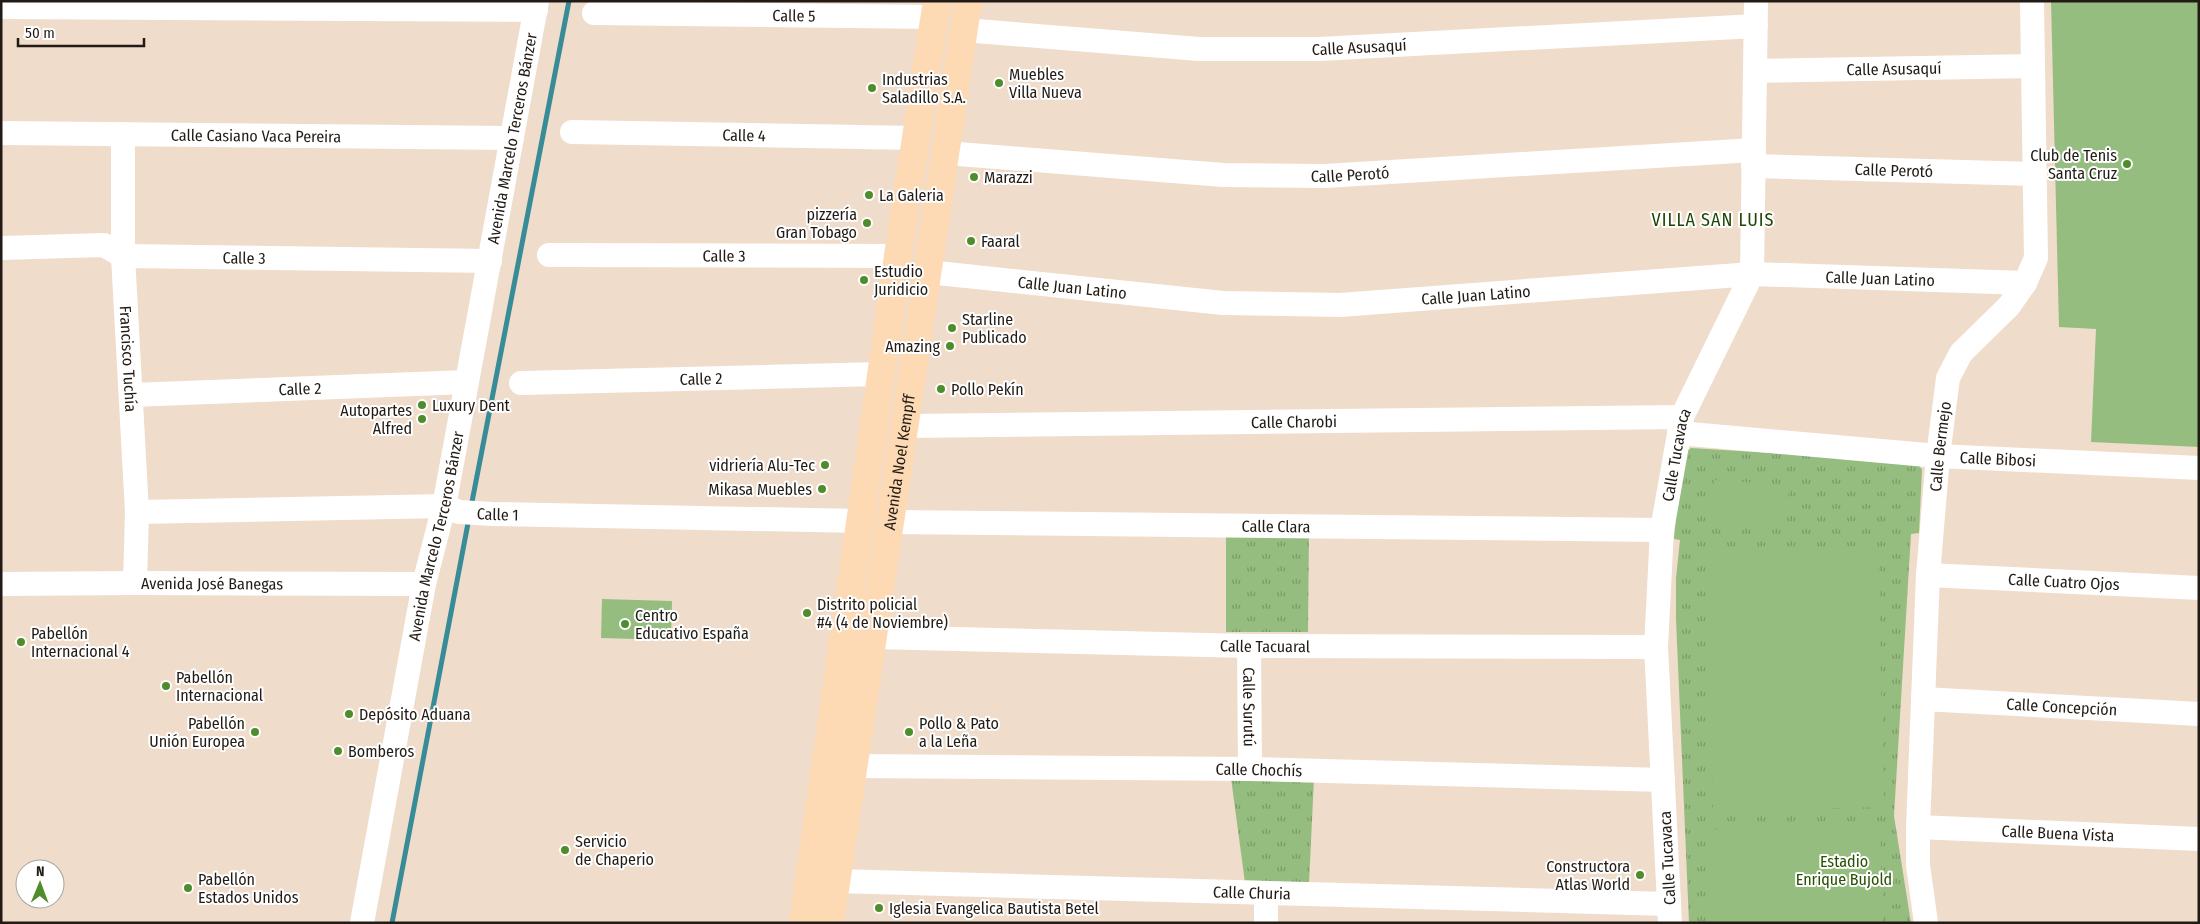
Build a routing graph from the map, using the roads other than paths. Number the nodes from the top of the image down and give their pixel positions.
1 (968, 1) edge
2 (1756, 1) edge
3 (2032, 1) edge
4 (537, 5) edge
5 (1, 7) edge
6 (594, 12) dead end
7 (934, 18) edge
8 (1756, 26) junction
9 (964, 30) junction
10 (2033, 66) junction
11 (1755, 71) junction
12 (572, 132) dead end
13 (1, 133) edge
14 (123, 134) junction
15 (512, 138) junction
16 (916, 138) junction
17 (946, 153) junction
18 (1754, 158) junction
19 (2035, 174) junction
20 (1, 248) edge
21 (899, 249) junction
22 (549, 255) dead end
23 (123, 256) junction
24 (490, 261) junction
25 (928, 272) junction
26 (1752, 274) junction
27 (2025, 283) junction
28 (880, 374) junction
29 (468, 382) junction
30 (521, 384) dead end
31 (131, 395) junction
32 (1681, 425) junction
33 (904, 432) junction
34 (1938, 456) junction
35 (2199, 468) edge
36 (452, 509) junction
37 (137, 512) junction
38 (861, 521) junction
39 (891, 522) junction
40 (1662, 530) junction
41 (1928, 575) junction
42 (135, 583) junction
43 (1, 584) edge
44 (424, 584) junction
45 (2199, 588) edge
46 (874, 629) junction
47 (1249, 646) junction
48 (1656, 647) junction
49 (1923, 699) junction
50 (2199, 714) edge
51 (854, 766) junction
52 (1250, 769) junction
53 (1664, 780) junction
54 (816, 815) junction
55 (1918, 827) junction
56 (2199, 839) edge
57 (836, 881) junction
58 (1266, 894) junction
59 (1670, 913) edge
60 (809, 920) edge
61 (362, 923) edge
62 (830, 923) edge
63 (1266, 923) edge
64 (1926, 923) edge

1 - 9 main road, Avenida Noel Kempff
2 - 8 street, Calle Tucavaca
3 - 10 street, Calle Bermejo
4 - 5 street
4 - 15 street, Avenida Marcelo Terceros Bánzer
6 - 7 street, Calle 5
7 - 16 main road, Avenida Noel Kempff
7 - 17 main road
8 - 9 street, Calle Asusaquí
8 - 11 street, Calle Tucavaca
9 - 17 main road, Avenida Noel Kempff
10 - 11 street, Calle Asusaquí
10 - 19 street, Calle Bermejo
11 - 18 street, Calle Tucavaca
12 - 16 street, Calle 4
13 - 14 street, Calle Casiano Vaca Pereira
14 - 15 street, Calle Casiano Vaca Pereira
14 - 23 street, Francisco Tuchía
15 - 24 street, Avenida Marcelo Terceros Bánzer
16 - 21 main road, Avenida Noel Kempff
17 - 18 street, Calle Perotó
17 - 21 main road
17 - 25 main road, Avenida Noel Kempff
18 - 19 street, Calle Perotó
18 - 26 street, Calle Tucavaca
19 - 27 street, Calle Bermejo
20 - 23 street, Calle 3
21 - 22 street, Calle 3
21 - 28 main road, Avenida Noel Kempff
23 - 24 street, Calle 3
23 - 31 street, Francisco Tuchía
24 - 29 street, Avenida Marcelo Terceros Bánzer
25 - 26 street, Calle Juan Latino
25 - 33 main road, Avenida Noel Kempff
26 - 27 street, Calle Juan Latino
26 - 32 street, Calle Tucavaca
27 - 34 street, Calle Bermejo
28 - 30 street, Calle 2
28 - 38 main road, Avenida Noel Kempff
29 - 31 street, Calle 2
29 - 36 street, Avenida Marcelo Terceros Bánzer
31 - 37 street, Francisco Tuchía
32 - 33 street, Calle Charobi
32 - 34 street, Calle Bibosi
32 - 40 street, Calle Tucavaca
33 - 38 main road
33 - 39 main road, Avenida Noel Kempff
34 - 35 street, Calle Bibosi
34 - 41 street, Calle Bermejo
36 - 37 street, Calle 1
36 - 38 street, Calle 1
36 - 44 street, Avenida Marcelo Terceros Bánzer
37 - 42 street, Francisco Tuchía
38 - 46 main road
38 - 54 main road, Avenida Noel Kempff
39 - 40 street, Calle Clara
39 - 46 main road, Avenida Noel Kempff
40 - 48 street, Calle Tucavaca
41 - 45 street, Calle Cuatro Ojos
41 - 49 street, Calle Bermejo
42 - 43 street, Avenida José Banegas
42 - 44 street, Avenida José Banegas
44 - 61 street, Avenida Marcelo Terceros Bánzer
46 - 47 street, Calle Tacuaral
46 - 51 main road, Avenida Noel Kempff
47 - 48 street, Calle Tacuaral
47 - 52 street, Calle Surutú
48 - 53 street, Calle Tucavaca
49 - 50 street, Calle Concepción
49 - 55 street, Calle Bermejo
51 - 52 street, Calle Chochís
51 - 57 main road, Avenida Noel Kempff
52 - 53 street, Calle Chochís
53 - 59 street, Calle Tucavaca
54 - 57 main road
54 - 60 main road, Avenida Noel Kempff
55 - 56 street, Calle Buena Vista
55 - 64 street, Calle Bermejo
57 - 58 street, Calle Churia
57 - 62 main road, Avenida Noel Kempff
58 - 59 street, Calle Churia
58 - 63 street

